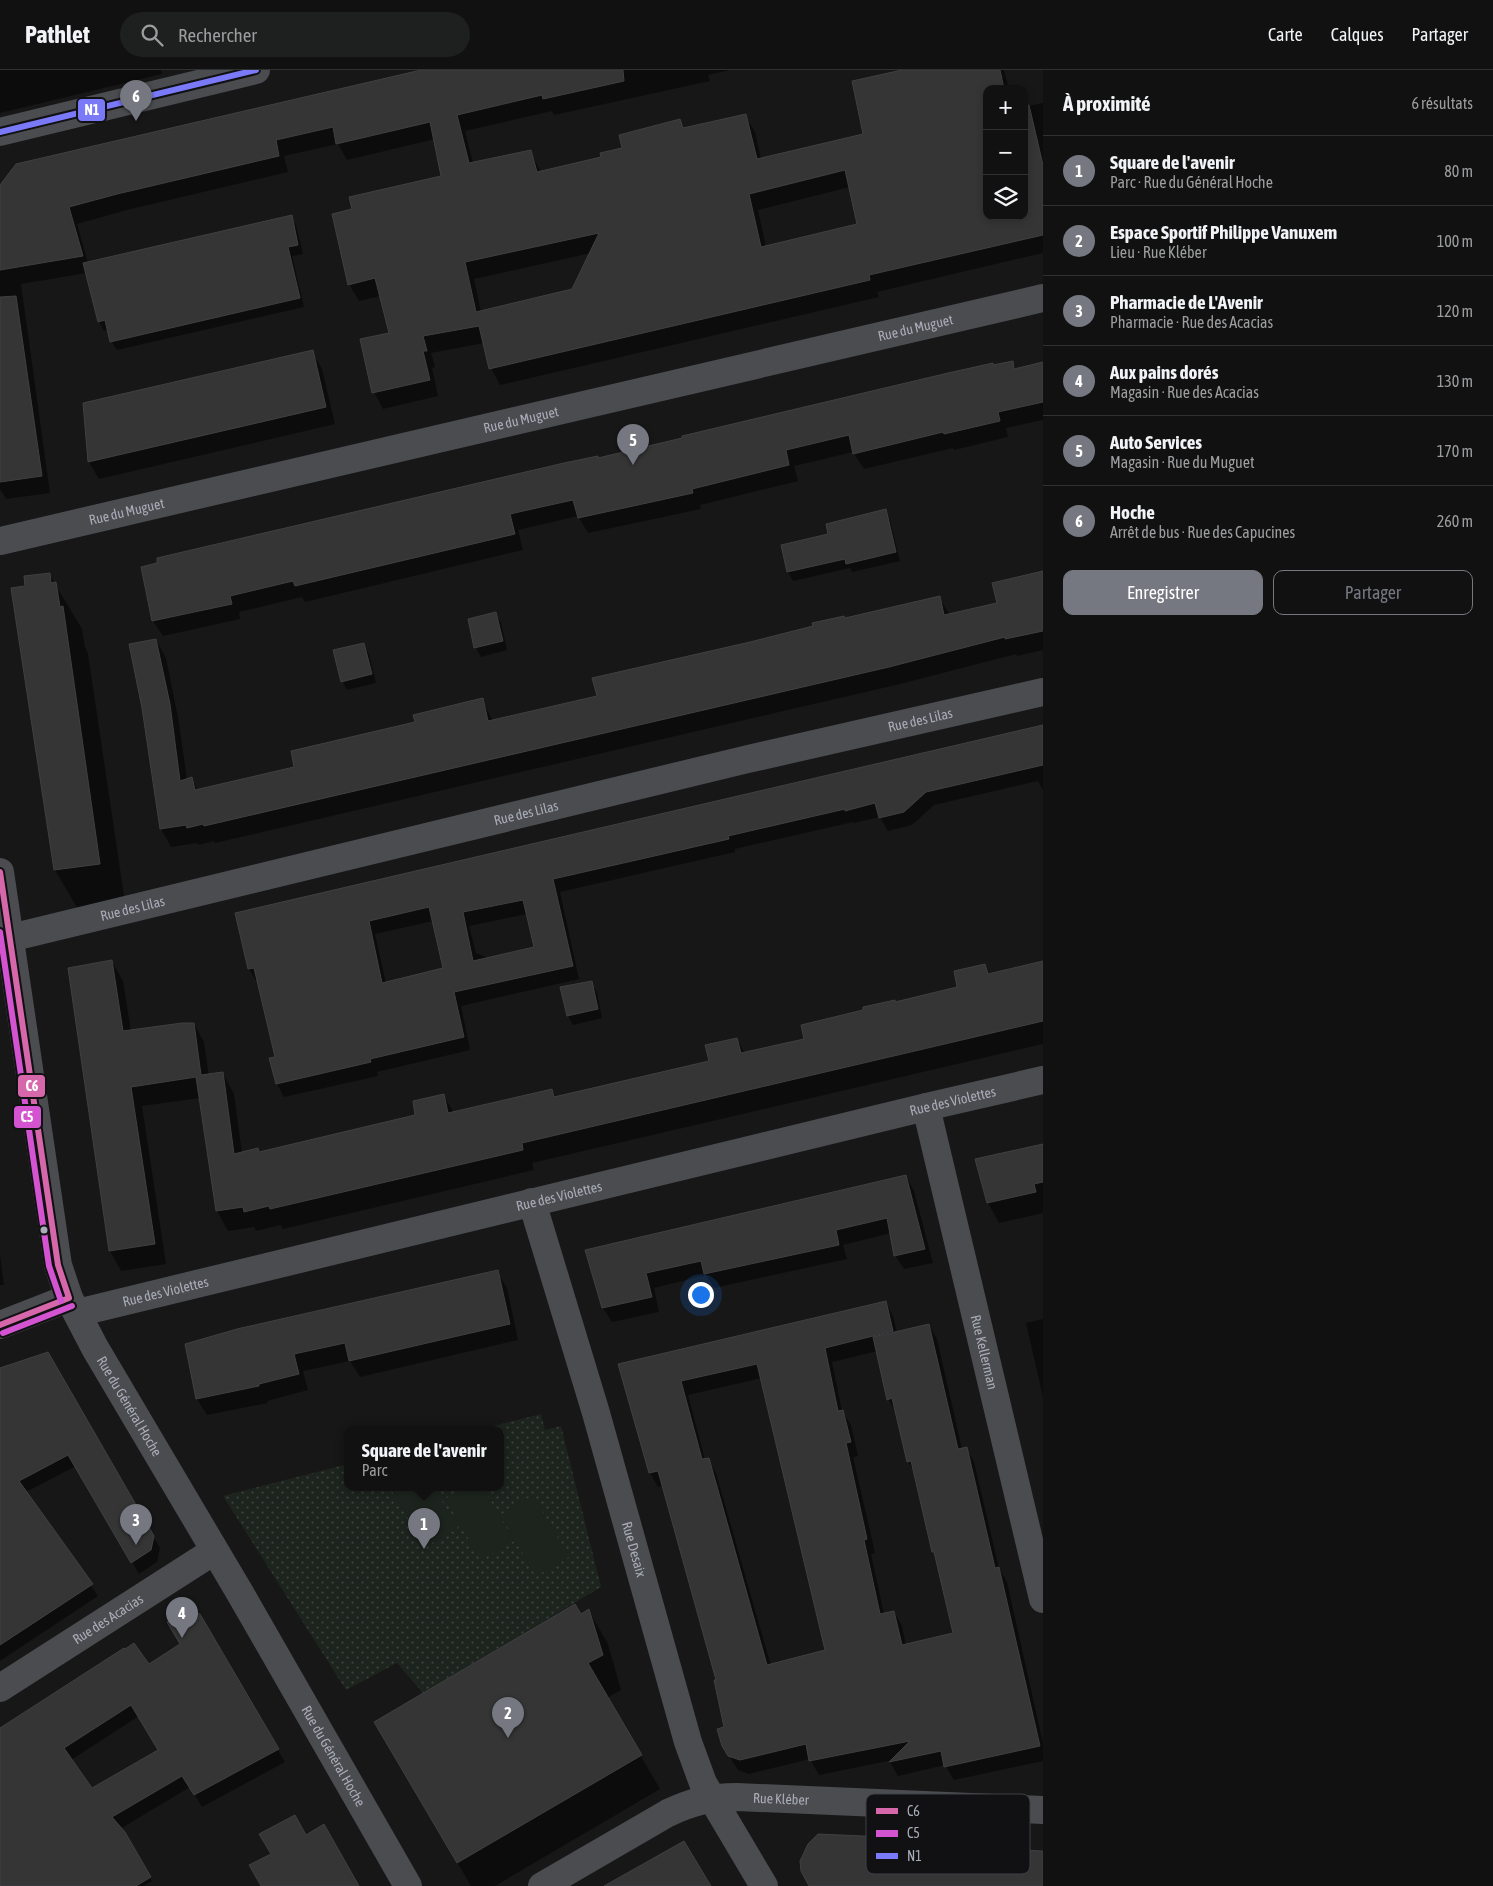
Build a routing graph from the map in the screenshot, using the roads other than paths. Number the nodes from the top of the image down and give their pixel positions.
1 (256, 70) edge
2 (0, 132) edge
3 (1043, 298) edge
4 (0, 541) edge
5 (1043, 692) edge
6 (0, 872) edge
7 (10, 938) junction
8 (1043, 1080) edge
9 (926, 1107) junction
10 (532, 1202) junction
11 (73, 1306) junction
12 (0, 1325) edge
13 (214, 1551) junction
14 (1043, 1599) edge
15 (0, 1688) edge
16 (711, 1797) junction
17 (866, 1802) edge
18 (1030, 1809) edge
19 (1043, 1810) edge
20 (408, 1886) edge
21 (542, 1886) edge
22 (764, 1886) edge

1 - 2 street
3 - 4 street, Rue du Muguet
5 - 7 street, Rue des Lilas
6 - 7 street, Rue du Général Hoche
7 - 11 street, Rue du Général Hoche
8 - 9 street, Rue des Violettes
9 - 10 street, Rue des Violettes
9 - 14 street, Rue Kellerman
10 - 11 street, Rue des Violettes
10 - 16 street, Rue Desaix
11 - 12 street, Rue des Violettes
11 - 13 street, Rue du Général Hoche
13 - 15 street, Rue des Acacias
13 - 20 street, Rue du Général Hoche
16 - 17 street, Rue Kléber
16 - 21 street, Rue Kléber
16 - 22 street, Rue Desaix
18 - 19 street, Rue Kléber

